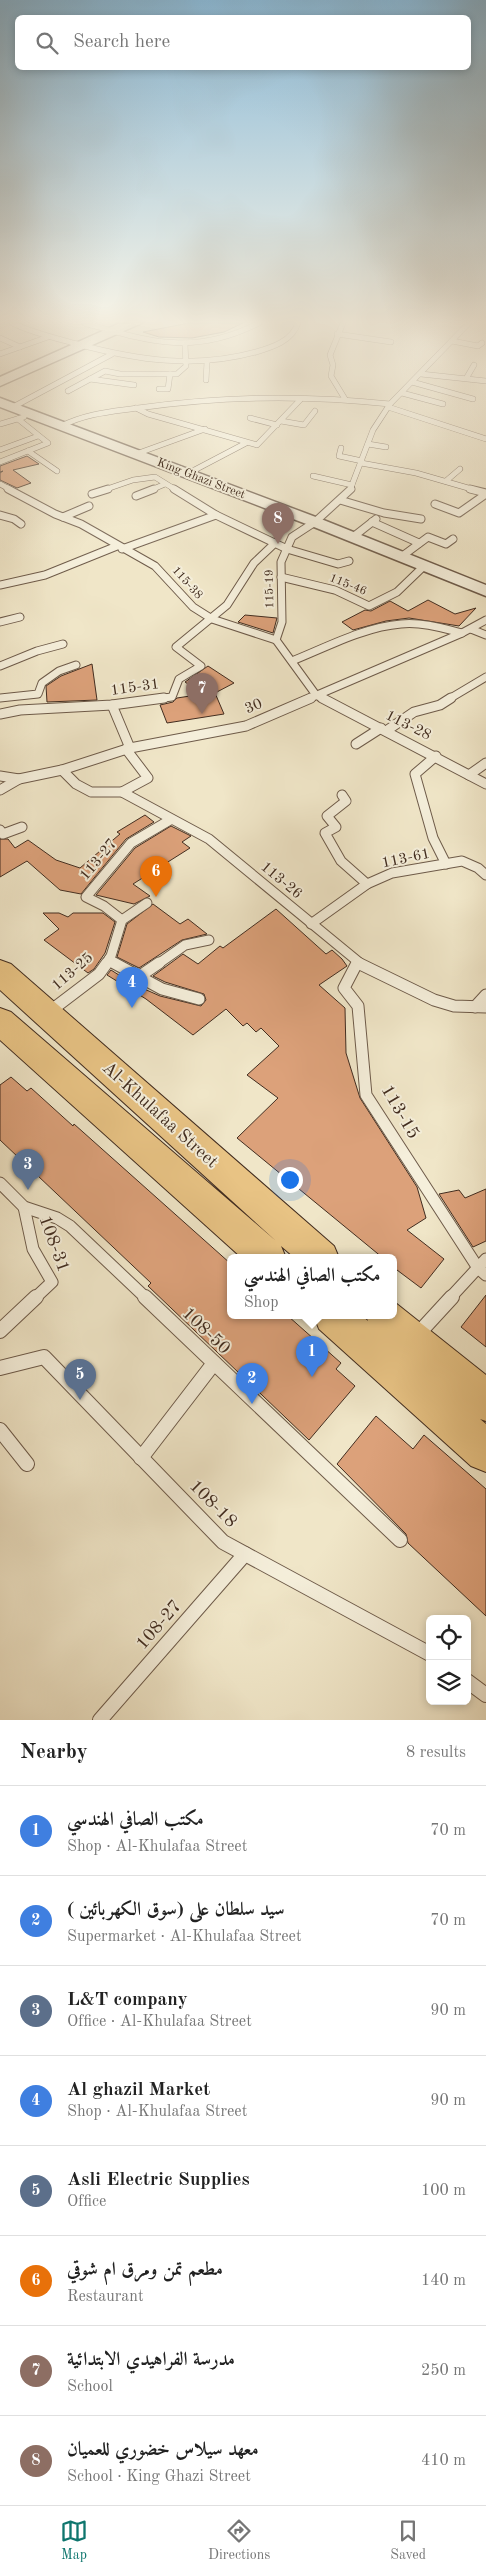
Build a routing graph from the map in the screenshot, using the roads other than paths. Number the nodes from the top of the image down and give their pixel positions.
1 (29, 403) edge
2 (170, 403) edge
3 (297, 403) edge
4 (372, 403) edge
5 (392, 403) edge
6 (389, 406) junction
7 (136, 408) junction
8 (16, 411) edge
9 (315, 411) dead end
10 (250, 418) dead end
11 (279, 423) junction
12 (0, 424) edge
13 (61, 426) junction
14 (206, 429) junction
15 (38, 436) junction
16 (486, 439) edge
17 (246, 443) junction
18 (368, 444) junction
19 (386, 447) dead end
20 (341, 448) dead end
21 (0, 450) edge
22 (28, 451) junction
23 (136, 454) junction
24 (0, 462) edge
25 (361, 462) junction
26 (460, 469) dead end
27 (57, 471) dead end
28 (187, 474) junction
29 (313, 476) dead end
30 (446, 481) junction
31 (0, 484) edge
32 (165, 484) junction
33 (352, 485) junction
34 (486, 493) edge
35 (92, 494) dead end
36 (136, 496) dead end
37 (340, 500) junction
38 (435, 504) dead end
39 (90, 506) dead end
40 (384, 513) junction
41 (0, 515) edge
42 (216, 515) junction
43 (62, 517) junction
44 (421, 519) dead end
45 (315, 522) junction
46 (372, 522) junction
47 (21, 524) dead end
48 (352, 537) junction
49 (453, 539) dead end
50 (419, 543) junction
51 (275, 544) junction
52 (119, 547) junction
53 (287, 549) junction
54 (401, 557) junction
55 (349, 561) dead end
56 (424, 566) junction
57 (281, 577) junction
58 (0, 585) edge
59 (486, 591) edge
60 (20, 617) dead end
61 (212, 619) junction
62 (486, 620) edge
63 (0, 622) edge
64 (471, 630) junction
65 (462, 633) junction
66 (486, 635) edge
67 (276, 640) junction
68 (63, 644) dead end
69 (292, 661) junction
70 (76, 665) dead end
71 (0, 666) edge
72 (486, 677) edge
73 (316, 695) junction
74 (0, 698) edge
75 (112, 705) junction
76 (0, 714) edge
77 (383, 729) junction
78 (356, 744) dead end
79 (128, 749) junction
80 (436, 756) junction
81 (486, 763) edge
82 (62, 770) junction
83 (469, 775) junction
84 (0, 776) edge
85 (19, 779) junction
86 (486, 784) edge
87 (0, 790) edge
88 (122, 792) junction
89 (342, 795) dead end
90 (170, 820) junction
91 (22, 827) dead end
92 (0, 830) edge
93 (446, 864) junction
94 (486, 875) edge
95 (367, 884) junction
96 (147, 903) dead end
97 (122, 920) junction
98 (311, 924) junction
99 (208, 940) dead end
100 (109, 959) junction
101 (357, 962) junction
102 (0, 972) edge
103 (137, 978) junction
104 (486, 995) edge
105 (199, 999) dead end
106 (475, 1007) junction
107 (486, 1007) edge
108 (47, 1014) junction
109 (0, 1021) edge
110 (0, 1183) edge
111 (24, 1207) junction
112 (263, 1254) edge
113 (317, 1254) edge
114 (483, 1267) edge
115 (336, 1319) edge
116 (399, 1328) edge
117 (0, 1331) edge
118 (214, 1363) junction
119 (0, 1368) edge
120 (486, 1401) edge
121 (0, 1430) edge
122 (486, 1451) edge
123 (141, 1458) junction
124 (27, 1464) dead end
125 (400, 1540) dead end
126 (245, 1554) junction
127 (426, 1652) edge
128 (471, 1685) edge
129 (486, 1695) edge
130 (100, 1720) edge

1 - 8 lane
2 - 7 lane
3 - 11 lane
4 - 6 lane
5 - 6 lane, 115-19
6 - 16 lane
6 - 18 lane, 115-19
7 - 13 lane
7 - 14 lane
8 - 12 lane
8 - 13 street, King Ghazi Street
8 - 15 lane
9 - 11 lane
10 - 11 lane
11 - 17 lane
13 - 23 street, King Ghazi Street
14 - 17 lane
14 - 23 lane
15 - 21 lane
15 - 22 lane
17 - 28 lane
18 - 19 lane
18 - 25 lane, 115-19
20 - 25 lane
22 - 24 lane
22 - 27 lane
23 - 28 street, King Ghazi Street
25 - 30 lane
25 - 33 lane, 115-19
26 - 30 lane
28 - 45 street, King Ghazi Street
29 - 33 lane
30 - 34 lane
31 - 43 lane, 115-38
32 - 35 lane
32 - 36 lane
32 - 42 lane
33 - 37 lane, 115-19
34 - 38 lane
37 - 40 lane
37 - 45 lane, 115-19
39 - 43 lane
40 - 44 lane
40 - 46 lane
41 - 47 lane
42 - 51 lane
42 - 52 lane
43 - 52 lane, 115-38
45 - 48 street, King Ghazi Street
45 - 53 lane, 115-19
46 - 48 lane
46 - 50 lane
48 - 54 street, King Ghazi Street
49 - 50 lane
50 - 54 lane
51 - 53 lane
51 - 61 lane, 115-31
52 - 58 lane
52 - 61 lane, 115-38
53 - 55 lane
53 - 57 lane, 115-19
54 - 56 street, King Ghazi Street
56 - 57 lane, 115-46
56 - 59 street, King Ghazi Street
57 - 67 lane, 115-19
60 - 63 lane
61 - 67 lane, 115-38
61 - 75 lane, 115-31
62 - 64 lane, 30
64 - 65 lane, 30
64 - 66 lane
65 - 69 lane
65 - 73 lane, 30
67 - 69 lane
68 - 71 lane
69 - 73 lane
70 - 74 lane
72 - 77 lane
73 - 77 lane, 113-28
73 - 79 lane, 30
75 - 76 lane, 115-31
75 - 79 lane
77 - 78 lane
77 - 80 lane, 113-28
79 - 82 lane, 30
79 - 88 lane
80 - 83 lane, 113-28
80 - 93 lane
81 - 83 lane
82 - 85 lane, 30
82 - 88 lane
83 - 86 lane, 113-28
84 - 85 lane
85 - 87 lane
88 - 90 lane, 113-26
89 - 95 lane
90 - 97 lane, 113-27
90 - 98 lane, 113-26
91 - 92 lane
93 - 94 lane, 113-61
93 - 95 lane, 113-61
95 - 98 lane, 113-61
96 - 97 lane
97 - 100 lane, 113-25
98 - 101 lane, 113-26
99 - 103 lane
100 - 103 lane
100 - 108 lane, 113-25
101 - 106 lane, 113-26
101 - 114 lane, 113-15
102 - 108 main road, Al-Khulafaa Street
103 - 105 lane
104 - 106 lane
106 - 107 lane, 113-26
108 - 113 main road, Al-Khulafaa Street
109 - 112 main road
110 - 111 lane, 108-50
111 - 117 lane, 108-31
111 - 118 lane, 108-50
114 - 116 lane
115 - 122 main road
116 - 120 main road
118 - 123 lane
118 - 125 lane, 108-50
119 - 123 lane, 108-18
121 - 124 lane
123 - 126 lane, 108-18
126 - 127 lane, 108-18
126 - 130 lane, 108-27
128 - 129 lane

